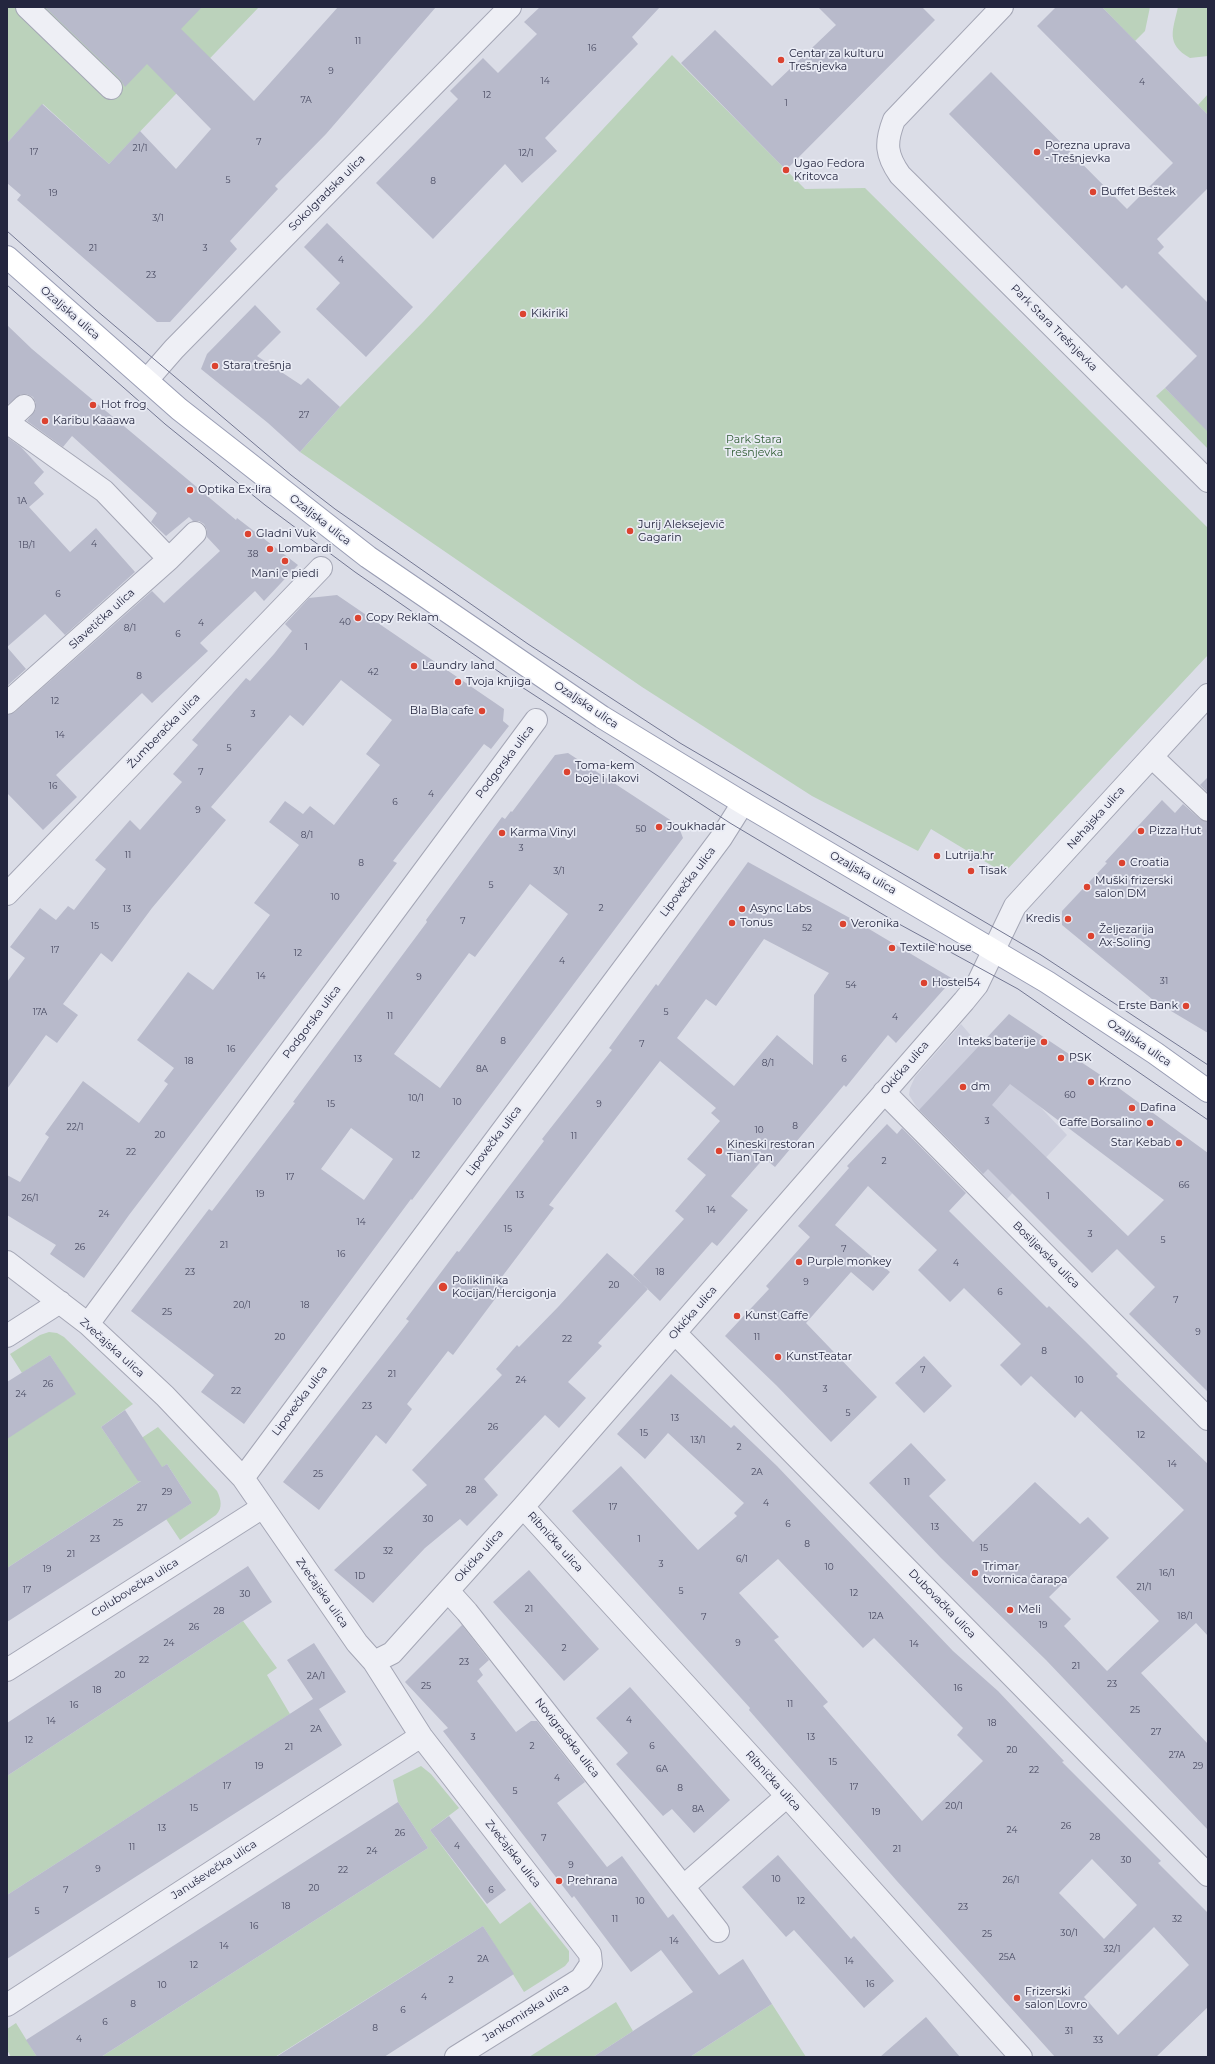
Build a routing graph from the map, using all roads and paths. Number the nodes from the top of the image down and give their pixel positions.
1 (28, 7) edge
2 (510, 7) edge
3 (1002, 7) edge
4 (111, 88) dead end
5 (7, 257) edge
6 (147, 380) junction
7 (24, 406) dead end
8 (7, 422) edge
9 (1208, 481) edge
10 (194, 533) dead end
11 (169, 559) junction
12 (321, 568) dead end
13 (1208, 695) edge
14 (7, 703) edge
15 (536, 720) dead end
16 (1152, 757) junction
17 (743, 803) junction
18 (1208, 810) edge
19 (7, 894) edge
20 (994, 949) junction
21 (1208, 1091) edge
22 (884, 1092) junction
23 (7, 1262) edge
24 (60, 1302) junction
25 (88, 1324) junction
26 (675, 1333) junction
27 (7, 1336) edge
28 (1208, 1419) edge
29 (243, 1478) junction
30 (263, 1507) junction
31 (523, 1507) junction
32 (448, 1591) junction
33 (374, 1662) junction
34 (7, 1670) edge
35 (421, 1736) junction
36 (787, 1796) junction
37 (1208, 1875) edge
38 (684, 1886) junction
39 (718, 1931) dead end
40 (591, 1964) joint
41 (7, 2005) edge
42 (456, 2057) edge
43 (1022, 2057) edge

1 - 4 street
2 - 6 street, Sokolgradska ulica
3 - 9 street, Park Stara Trešnjevka
5 - 6 main road, Ozaljska ulica
6 - 17 main road, Ozaljska ulica
7 - 8 street
8 - 11 street
10 - 11 street, Slavetička ulica
11 - 14 street, Slavetička ulica
12 - 19 street, Žumberačka ulica
13 - 16 street, Nehajska ulica
15 - 25 street, Podgorska ulica
16 - 18 street
16 - 20 street, Nehajska ulica
17 - 20 main road, Ozaljska ulica
17 - 29 street, Lipovečka ulica
20 - 21 main road, Ozaljska ulica
20 - 22 street, Okićka ulica
22 - 26 street, Okićka ulica
22 - 28 street, Bosiljevska ulica
23 - 24 street, Zvečajska ulica
24 - 25 street, Zvečajska ulica
24 - 27 street
25 - 29 street, Zvečajska ulica
26 - 31 street, Okićka ulica
26 - 37 street, Dubovačka ulica
29 - 30 street, Zvečajska ulica
30 - 33 street, Zvečajska ulica
30 - 34 street, Golubovečka ulica
31 - 32 street, Okićka ulica
31 - 36 street, Ribnička ulica
32 - 33 street, Okićka ulica
32 - 38 street, Novigradska ulica
33 - 35 street, Zvečajska ulica
35 - 40 street, Zvečajska ulica
35 - 41 street, Januševečka ulica
36 - 38 street
36 - 43 street, Ribnička ulica
38 - 39 street, Novigradska ulica
40 - 42 street, Jankomirska ulica

